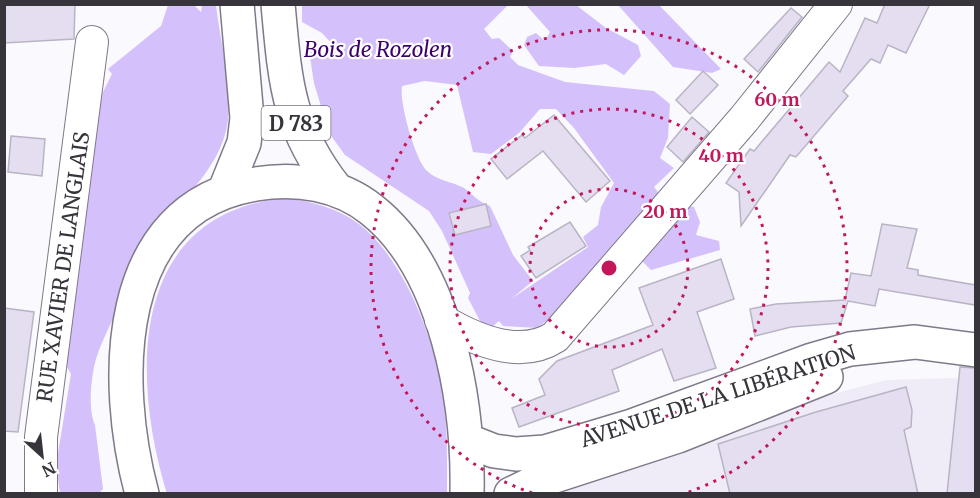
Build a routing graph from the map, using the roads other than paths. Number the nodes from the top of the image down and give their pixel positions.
1 (836, 4) edge
2 (280, 25) edge
3 (239, 27) edge
4 (93, 42) dead end
5 (336, 189) junction
6 (225, 190) junction
7 (441, 320) junction
8 (974, 350) edge
9 (691, 418) junction
10 (466, 440) junction
11 (41, 494) edge
12 (142, 494) edge
13 (468, 494) edge
14 (511, 494) edge

1 - 7 street
2 - 5 main road, D 783
3 - 6 main road, D 783
4 - 11 street, RUE XAVIER DE LANGLAIS
5 - 6 main road
5 - 7 main road
6 - 12 main road
7 - 10 main road
8 - 9 main road, AVENUE DE LA LIBÉRATION
9 - 10 main road, AVENUE DE LA LIBÉRATION
9 - 14 main road, AVENUE DE LA LIBÉRATION
10 - 13 main road

